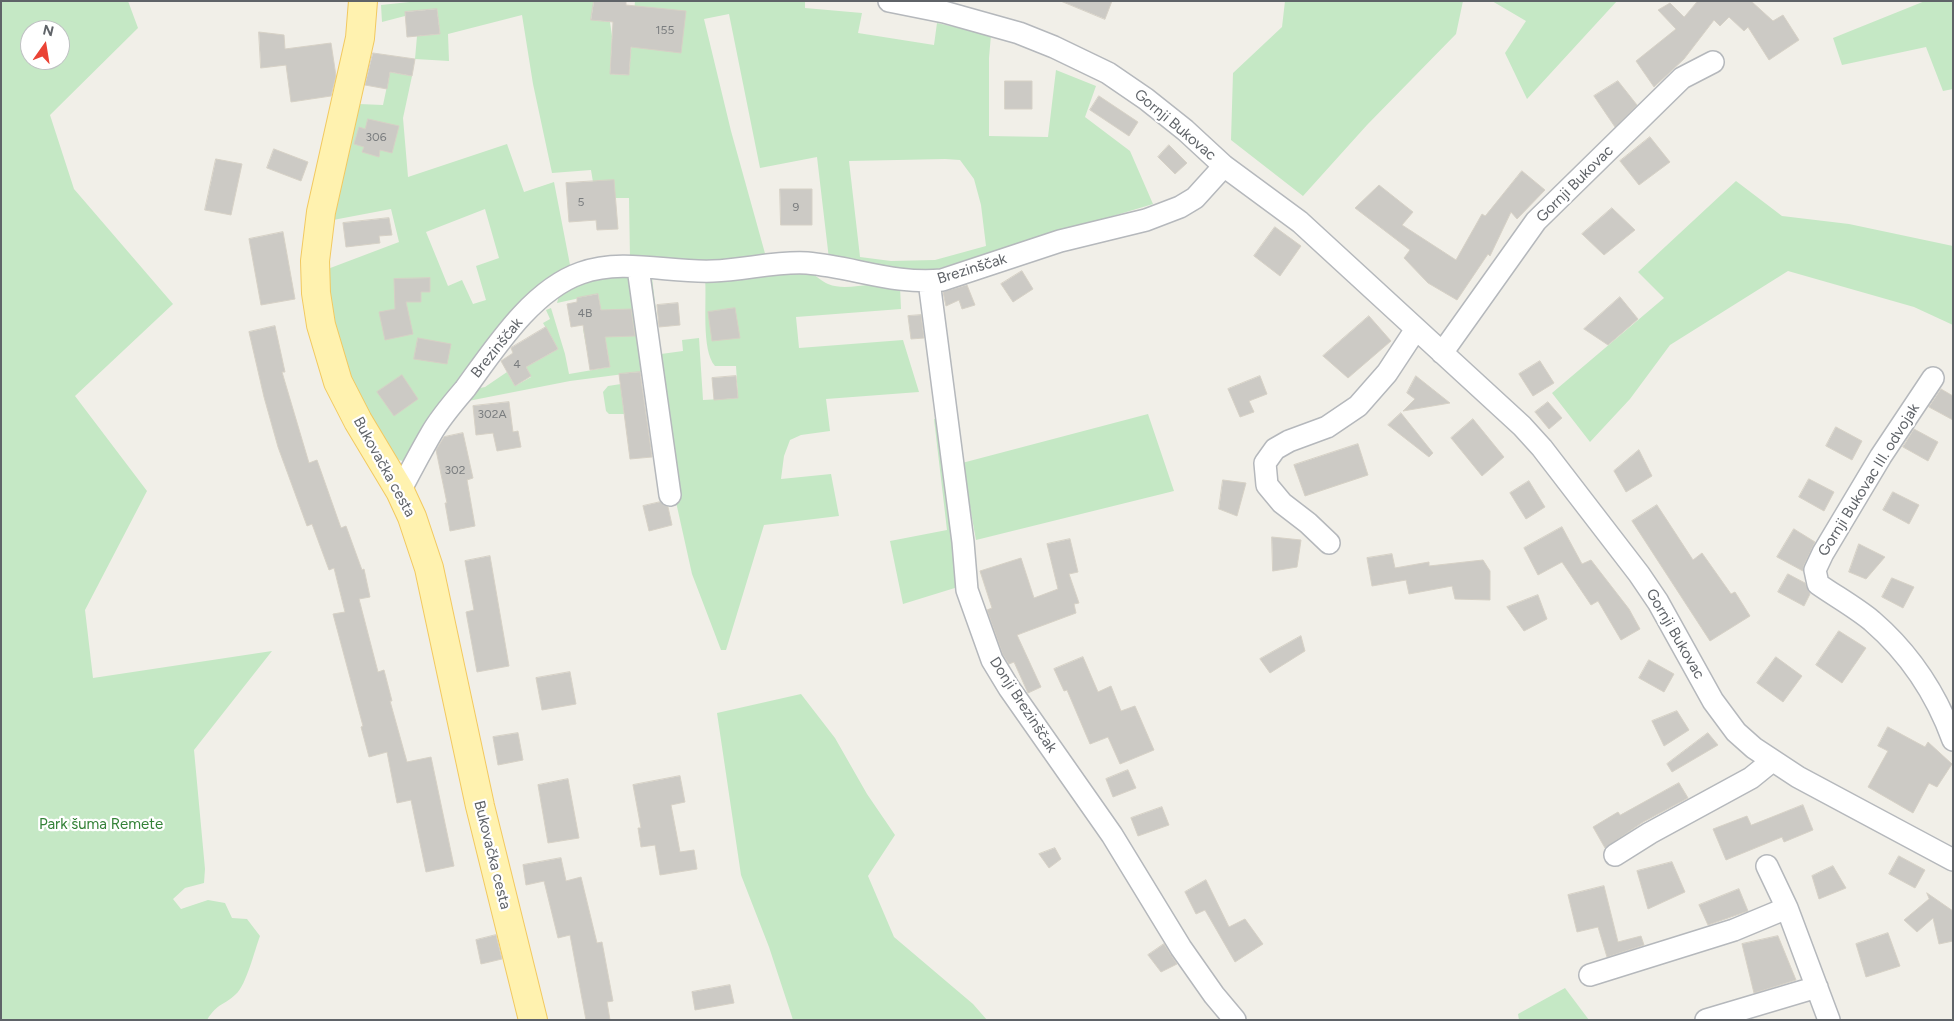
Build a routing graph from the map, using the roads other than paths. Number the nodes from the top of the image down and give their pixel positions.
1 (363, 1) edge
2 (889, 1) edge
3 (1713, 62) dead end
4 (1224, 166) junction
5 (638, 268) junction
6 (929, 282) junction
7 (1416, 329) junction
8 (1442, 353) junction
9 (1933, 378) dead end
10 (400, 491) junction
11 (670, 495) dead end
12 (1329, 543) dead end
13 (1953, 740) edge
14 (1772, 761) junction
15 (1615, 855) dead end
16 (1953, 860) edge
17 (1767, 866) dead end
18 (1787, 908) junction
19 (1590, 975) dead end
20 (1817, 987) junction
21 (533, 1020) edge
22 (1235, 1020) edge
23 (1706, 1020) edge
24 (1829, 1020) edge

1 - 10 main road, Bukovačka cesta
2 - 4 street, Gornji Bukovac
3 - 8 street, Gornji Bukovac
4 - 6 street, Brezinščak
4 - 7 street, Gornji Bukovac
5 - 6 street, Brezinščak
5 - 10 street, Brezinščak
5 - 11 street
6 - 22 street, Donji Brezinščak
7 - 8 street, Gornji Bukovac
7 - 12 street
8 - 14 street, Gornji Bukovac
9 - 13 street, Gornji Bukovac III. odvojak
10 - 21 main road, Bukovačka cesta
14 - 15 street
14 - 16 street, Gornji Bukovac
17 - 18 street
18 - 19 street
18 - 20 street
20 - 23 street
20 - 24 street

